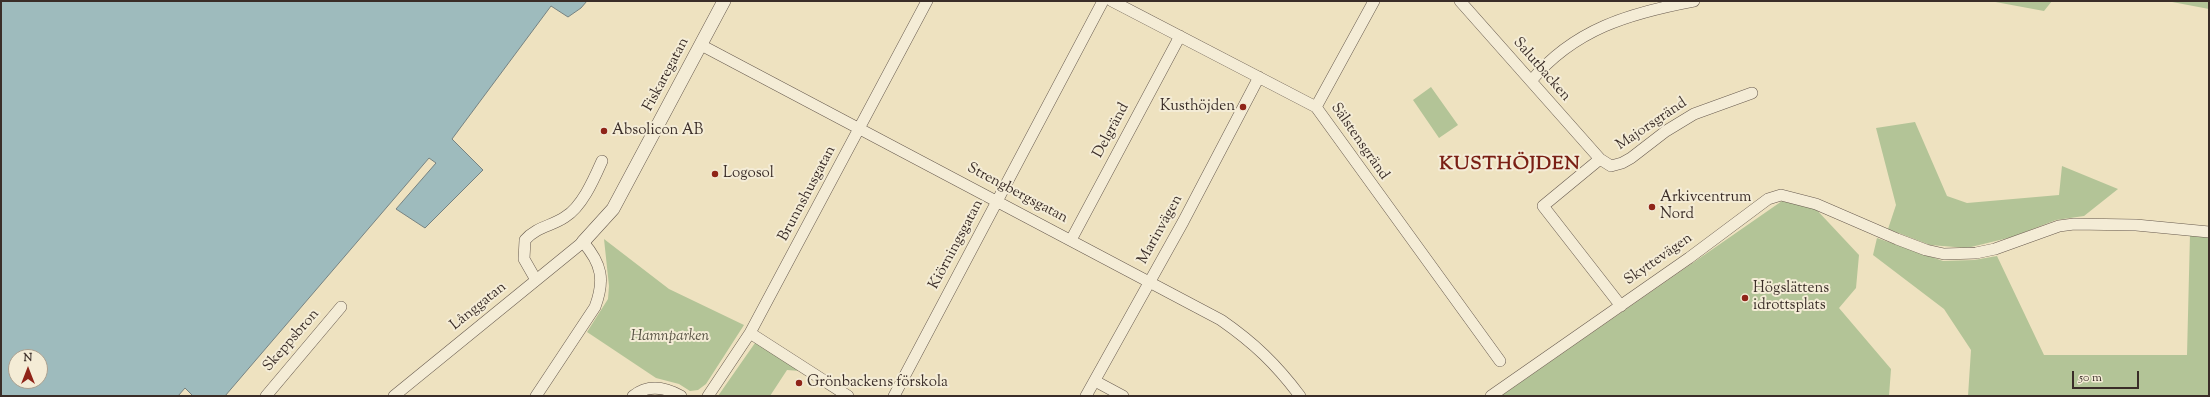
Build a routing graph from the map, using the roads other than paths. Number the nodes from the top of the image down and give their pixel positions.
1 (724, 1) edge
2 (927, 1) edge
3 (1103, 1) edge
4 (1112, 1) edge
5 (1374, 1) edge
6 (1460, 1) edge
7 (1694, 1) edge
8 (1180, 36) junction
9 (701, 45) junction
10 (1259, 77) junction
11 (1531, 81) junction
12 (1752, 93) dead end
13 (1316, 107) junction
14 (859, 129) junction
15 (1600, 159) junction
16 (602, 161) dead end
17 (997, 200) junction
18 (2209, 232) edge
19 (1071, 240) junction
20 (583, 242) junction
21 (536, 280) junction
22 (1149, 282) junction
23 (1621, 306) junction
24 (341, 307) dead end
25 (750, 334) junction
26 (1500, 361) dead end
27 (1095, 381) junction
28 (266, 396) edge
29 (394, 396) edge
30 (536, 396) edge
31 (633, 396) edge
32 (681, 396) edge
33 (708, 396) edge
34 (848, 396) edge
35 (894, 396) edge
36 (1086, 396) edge
37 (1123, 396) edge
38 (1300, 396) edge
39 (1492, 396) edge

1 - 9 street, Fiskaregatan
2 - 14 street, Brunnshusgatan
3 - 17 street, Kiörningsgatan
4 - 8 street, Sälstensgränd
5 - 13 street
6 - 11 street, Salutbacken
7 - 11 street
8 - 10 street, Sälstensgränd
8 - 19 street, Delgränd
9 - 14 street, Strengbergsgatan
9 - 20 street, Fiskaregatan
10 - 13 street, Sälstensgränd
10 - 22 street, Marinvägen
11 - 15 street, Salutbacken
12 - 15 street, Majorsgränd
13 - 26 street, Sälstensgränd
14 - 17 street, Strengbergsgatan
14 - 25 street, Brunnshusgatan
15 - 23 street, Majorsgränd
16 - 21 street
17 - 19 street, Strengbergsgatan
17 - 35 street, Kiörningsgatan
18 - 23 street, Skyttevägen
19 - 22 street, Strengbergsgatan
20 - 21 street, Långgatan
20 - 30 street
21 - 29 street, Långgatan
22 - 27 street, Marinvägen
22 - 38 street, Strengbergsgatan
23 - 39 street, Skyttevägen
24 - 28 street, Skeppsbron
25 - 33 street, Brunnshusgatan
25 - 34 street
27 - 36 street, Marinvägen
27 - 37 street
31 - 32 street

